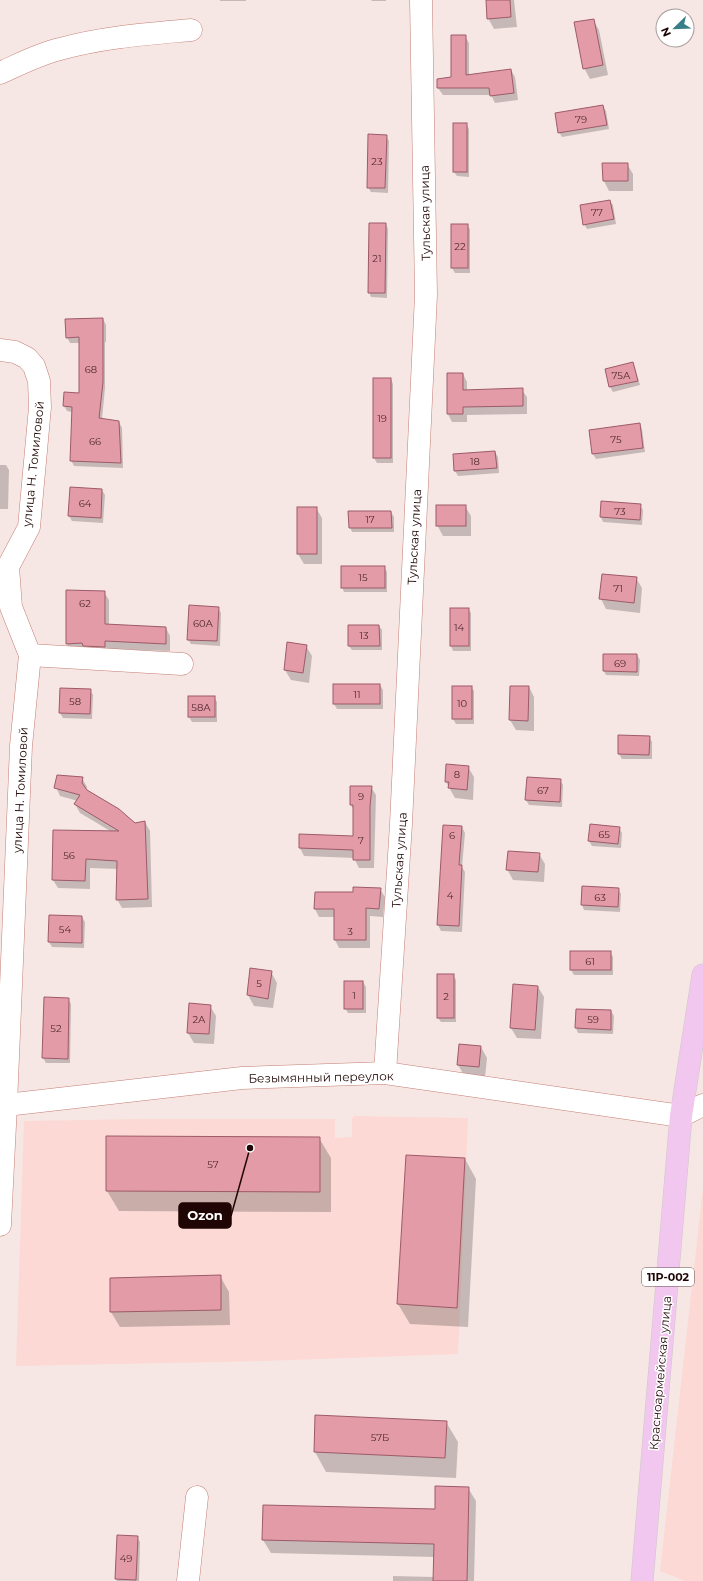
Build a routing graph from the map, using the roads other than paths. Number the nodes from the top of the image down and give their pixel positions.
1 (421, 0) edge
2 (191, 30) dead end
3 (0, 73) edge
4 (0, 350) edge
5 (5, 602) edge
6 (30, 655) junction
7 (182, 664) dead end
8 (703, 975) edge
9 (385, 1073) junction
10 (6, 1105) junction
11 (703, 1105) edge
12 (681, 1116) junction
13 (0, 1225) edge
14 (197, 1497) dead end
15 (188, 1581) edge
16 (642, 1581) edge

1 - 9 street, Тульская улица
2 - 3 street
4 - 5 street, улица Н. Томиловой
5 - 6 street, улица Н. Томиловой
6 - 7 street
6 - 10 street, улица Н. Томиловой
8 - 12 main road, Красноармейская улица / 11Р-002
9 - 10 street, Безымянный переулок
9 - 12 street, Безымянный переулок
10 - 13 street, улица Н. Томиловой
11 - 12 street
12 - 16 main road, Красноармейская улица / 11Р-002
14 - 15 street

